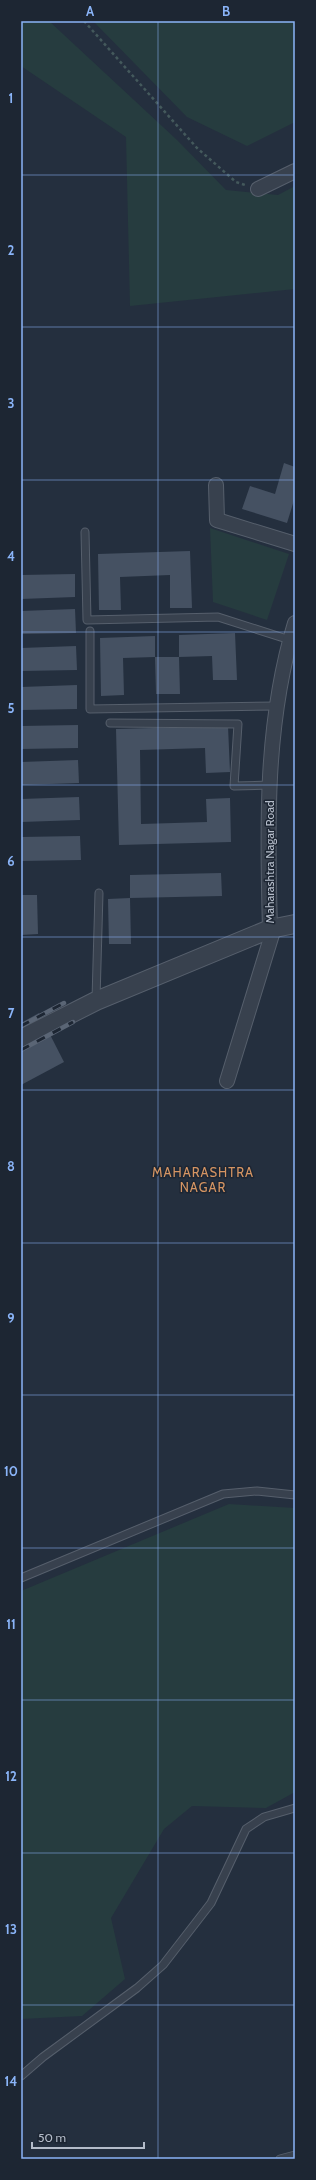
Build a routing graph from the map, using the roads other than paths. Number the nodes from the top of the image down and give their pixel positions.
1 (295, 171) edge
2 (258, 189) road end
3 (216, 485) dead end
4 (85, 532) dead end
5 (295, 544) edge
6 (295, 623) edge
7 (90, 631) dead end
8 (290, 640) junction
9 (277, 706) junction
10 (110, 723) dead end
11 (270, 785) junction
12 (99, 893) dead end
13 (295, 924) edge
14 (272, 928) junction
15 (96, 1001) junction
16 (21, 1039) edge
17 (227, 1081) dead end
18 (295, 1495) edge
19 (21, 1578) edge
20 (295, 1808) edge
21 (21, 2076) edge
22 (295, 2155) edge
23 (280, 2159) edge

1 - 2 street
3 - 5 street
4 - 8 lane
6 - 8 street, Maharashtra Nagar Road
7 - 9 lane
8 - 9 street, Maharashtra Nagar Road
9 - 11 street, Maharashtra Nagar Road
10 - 11 lane
11 - 14 street, Maharashtra Nagar Road
12 - 15 lane
13 - 14 street
14 - 15 street, Maharashtra Nagar Road
14 - 17 street
15 - 16 street, Maharashtra Nagar Road
18 - 19 lane
20 - 21 lane
22 - 23 lane

